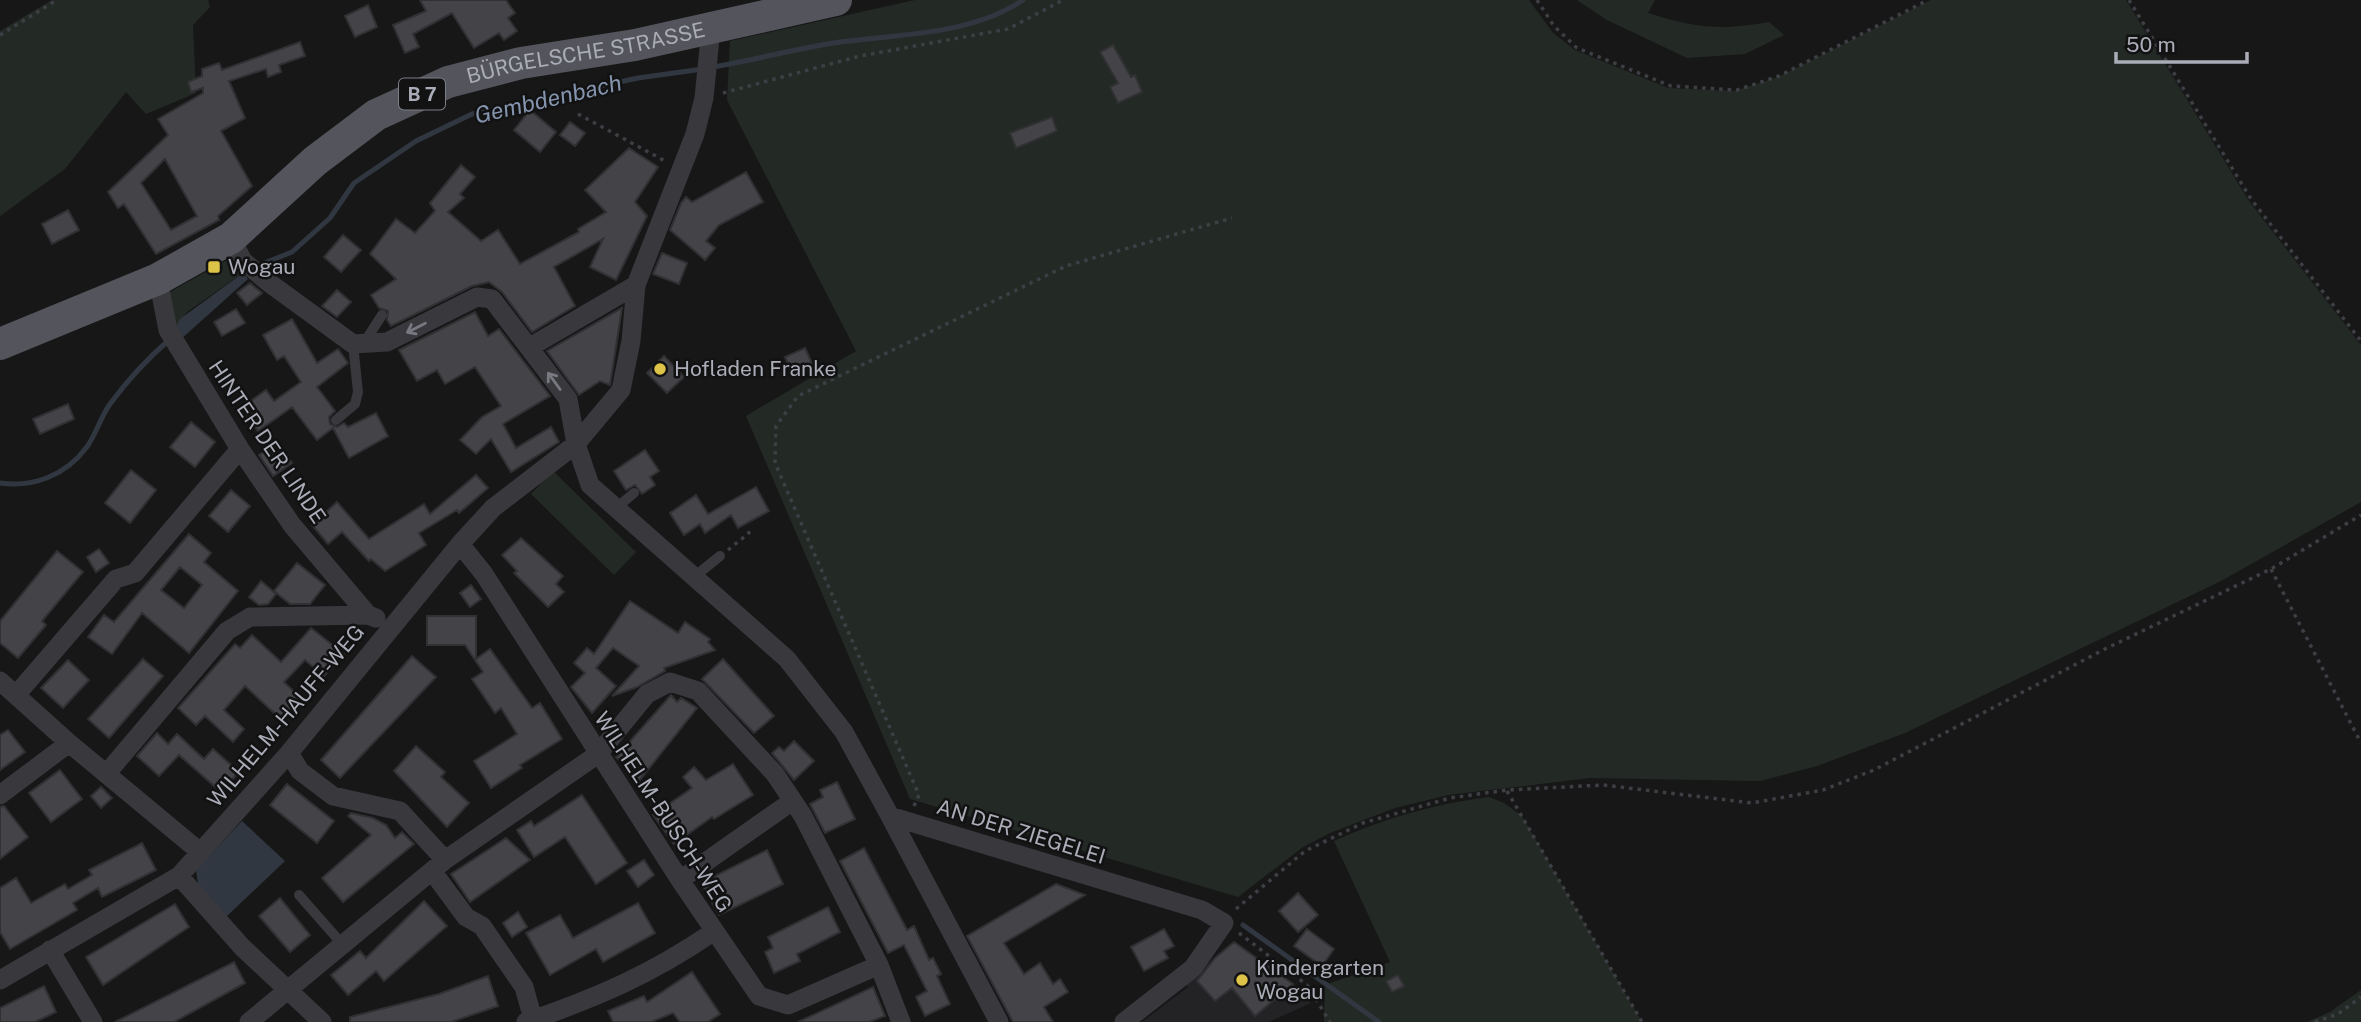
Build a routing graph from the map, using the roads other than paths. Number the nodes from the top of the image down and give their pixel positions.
1 (836, 0) edge
2 (784, 6) edge
3 (710, 40) junction
4 (237, 250) junction
5 (158, 279) junction
6 (636, 285) junction
7 (382, 315) dead end
8 (358, 343) junction
9 (0, 344) edge
10 (530, 347) junction
11 (337, 420) dead end
12 (576, 444) junction
13 (240, 449) junction
14 (634, 493) dead end
15 (616, 508) junction
16 (460, 544) junction
17 (720, 556) road end
18 (693, 578) junction
19 (368, 615) junction
20 (393, 625) junction
21 (0, 681) edge
22 (16, 695) junction
23 (69, 743) junction
24 (289, 753) junction
25 (598, 754) junction
26 (107, 774) junction
27 (0, 795) edge
28 (791, 803) junction
29 (899, 819) junction
30 (200, 851) junction
31 (438, 865) junction
32 (179, 876) junction
33 (680, 880) junction
34 (299, 895) dead end
35 (713, 932) junction
36 (343, 945) junction
37 (50, 950) junction
38 (879, 965) junction
39 (0, 980) edge
40 (288, 991) junction
41 (530, 1021) edge
42 (93, 1022) edge
43 (249, 1022) edge
44 (322, 1022) edge
45 (901, 1022) edge
46 (999, 1022) edge
47 (1124, 1022) edge

1 - 2 main road, B 7
2 - 3 main road, BÜRGELSCHE STRASSE / B 7
3 - 4 main road, BÜRGELSCHE STRASSE / B 7
3 - 6 street, WILHELM-HAUFF-WEG
4 - 5 main road, BÜRGELSCHE STRASSE / B 7
4 - 8 street
5 - 9 main road, BÜRGELSCHE STRASSE / B 7
5 - 13 street, HINTER DER LINDE
6 - 10 street
6 - 12 street, WILHELM-HAUFF-WEG
7 - 8 lane
10 -> 8 street
8 - 11 lane
12 -> 10 street
12 - 15 street
12 - 16 street, WILHELM-HAUFF-WEG
13 - 19 street, HINTER DER LINDE
13 - 22 street
14 - 15 lane
15 - 18 street
16 - 20 street, WILHELM-HAUFF-WEG
16 - 25 street, WILHELM-BUSCH-WEG
17 - 18 lane
18 - 29 street
19 - 20 street
19 - 26 street
20 - 24 street, WILHELM-HAUFF-WEG
21 - 22 street
22 - 23 street
23 - 26 street
23 - 27 street
24 - 30 street, WILHELM-HAUFF-WEG
24 - 31 street
25 - 28 street
25 - 31 street
25 - 33 street, WILHELM-BUSCH-WEG
26 - 30 street
28 - 33 street
28 - 38 street
29 - 46 street
29 - 47 street, AN DER ZIEGELEI
30 - 32 street, WILHELM-HAUFF-WEG
31 - 36 street
31 - 41 street
32 - 37 street, WILHELM-HAUFF-WEG
32 - 40 street
33 - 35 street, WILHELM-BUSCH-WEG
34 - 36 lane
35 - 38 street, WILHELM-BUSCH-WEG
35 - 41 street
36 - 40 street
37 - 39 street, WILHELM-HAUFF-WEG
37 - 42 street
38 - 45 street
40 - 43 street
40 - 44 street

